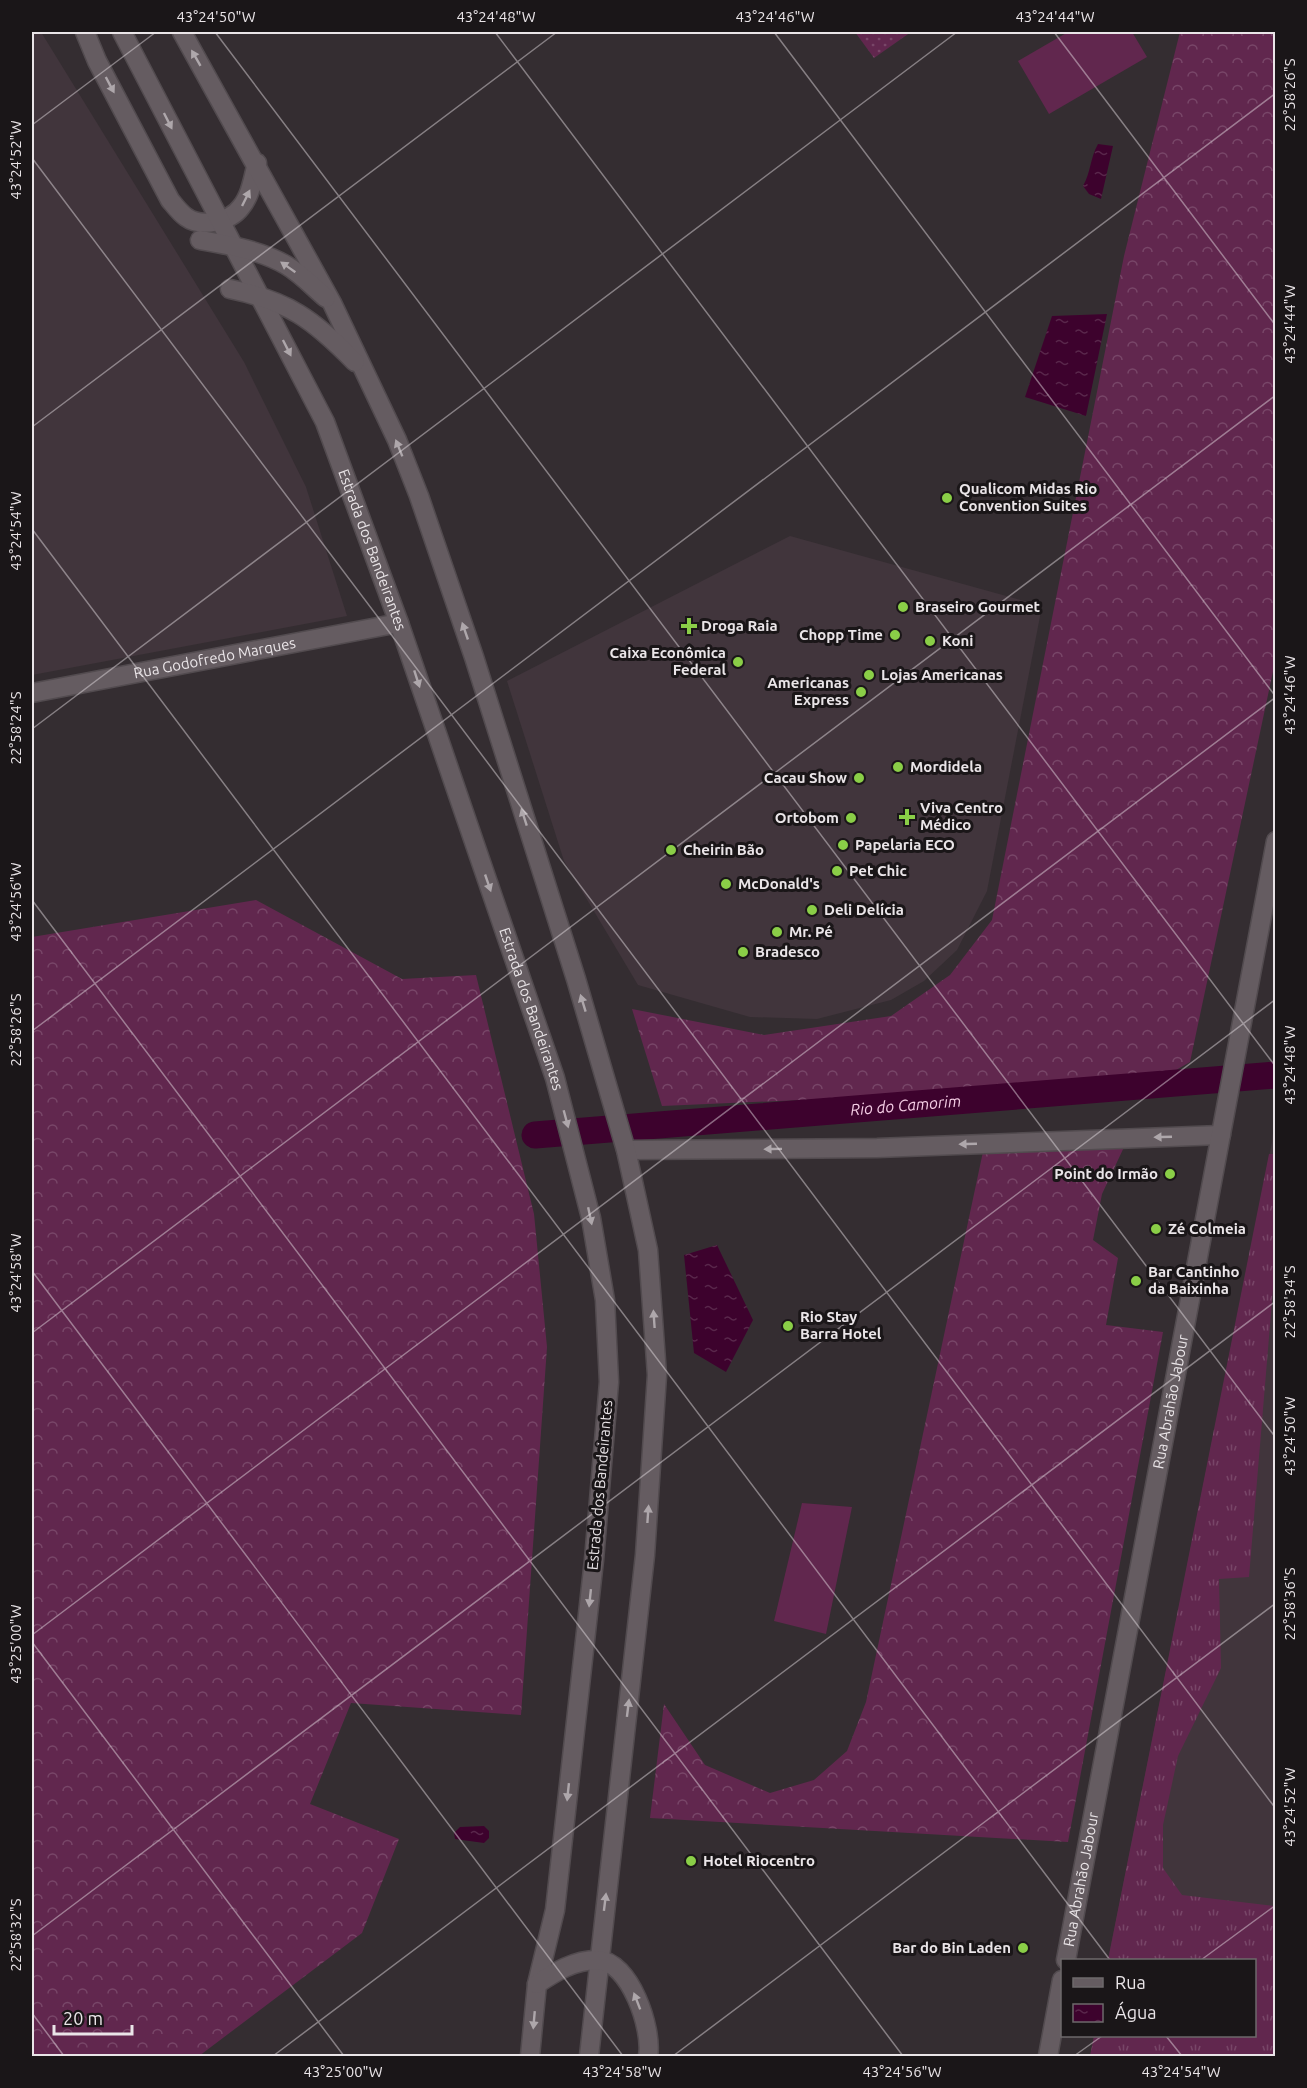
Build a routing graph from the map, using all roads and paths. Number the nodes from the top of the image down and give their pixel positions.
1 (85, 32) edge
2 (122, 32) edge
3 (182, 32) edge
4 (257, 163) junction
5 (220, 221) junction
6 (200, 240) dead end
7 (236, 247) junction
8 (230, 290) dead end
9 (261, 296) junction
10 (332, 303) junction
11 (366, 374) junction
12 (399, 623) junction
13 (32, 693) edge
14 (1275, 841) edge
15 (1221, 1135) junction
16 (625, 1144) junction
17 (1066, 1959) edge
18 (599, 1960) junction
19 (537, 1984) junction
20 (1061, 1985) edge
21 (530, 2056) edge
22 (589, 2056) edge
23 (648, 2056) edge
24 (1048, 2056) edge

1 -> 5 main road
2 -> 5 main road, Estrada dos Bandeirantes
4 -> 3 main road
5 -> 4 main road
4 - 10 main road
5 - 7 main road, Estrada dos Bandeirantes
6 - 7 main road
7 - 9 main road, Estrada dos Bandeirantes
10 -> 7 main road
8 - 9 main road
9 - 11 main road
9 -> 12 main road, Estrada dos Bandeirantes
10 - 11 main road
16 -> 11 main road
12 - 13 main road, Rua Godofredo Marques
12 -> 19 main road, Estrada dos Bandeirantes
14 - 15 main road, Rua Abrahão Jabour
15 -> 16 main road
15 - 17 main road, Rua Abrahão Jabour
18 -> 16 main road
18 - 19 main road
18 - 22 main road
23 -> 18 main road
19 -> 21 main road, Estrada dos Bandeirantes
20 - 24 main road

